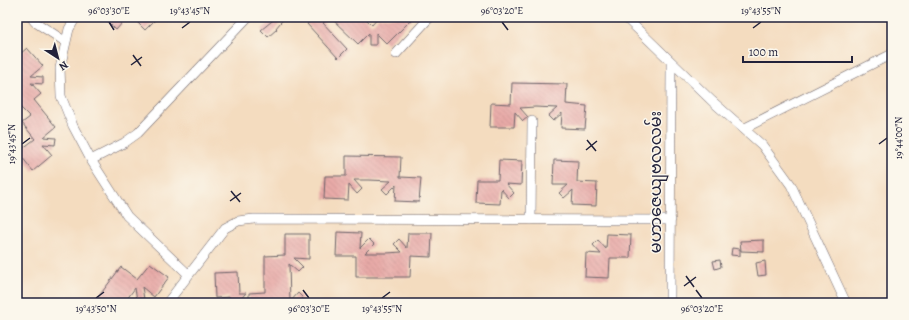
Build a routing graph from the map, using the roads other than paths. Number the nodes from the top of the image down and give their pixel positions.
1 (31, 17) edge
2 (76, 17) edge
3 (248, 17) edge
4 (430, 17) edge
5 (625, 17) edge
6 (66, 42) junction
7 (396, 54) dead end
8 (892, 54) edge
9 (671, 62) junction
10 (532, 121) dead end
11 (745, 128) junction
12 (91, 160) junction
13 (531, 220) junction
14 (671, 220) junction
15 (188, 274) junction
16 (167, 303) edge
17 (670, 303) edge
18 (846, 303) edge

1 - 6 street
2 - 6 street
3 - 12 street
4 - 7 street
5 - 9 street
6 - 12 street
8 - 11 street
9 - 11 street
9 - 14 street, မဟာဇေယျဗလလမ်း
10 - 13 street
11 - 18 street
12 - 15 street
13 - 14 street
13 - 15 street
14 - 17 street, မဟာဇေယျဗလလမ်း
15 - 16 street

